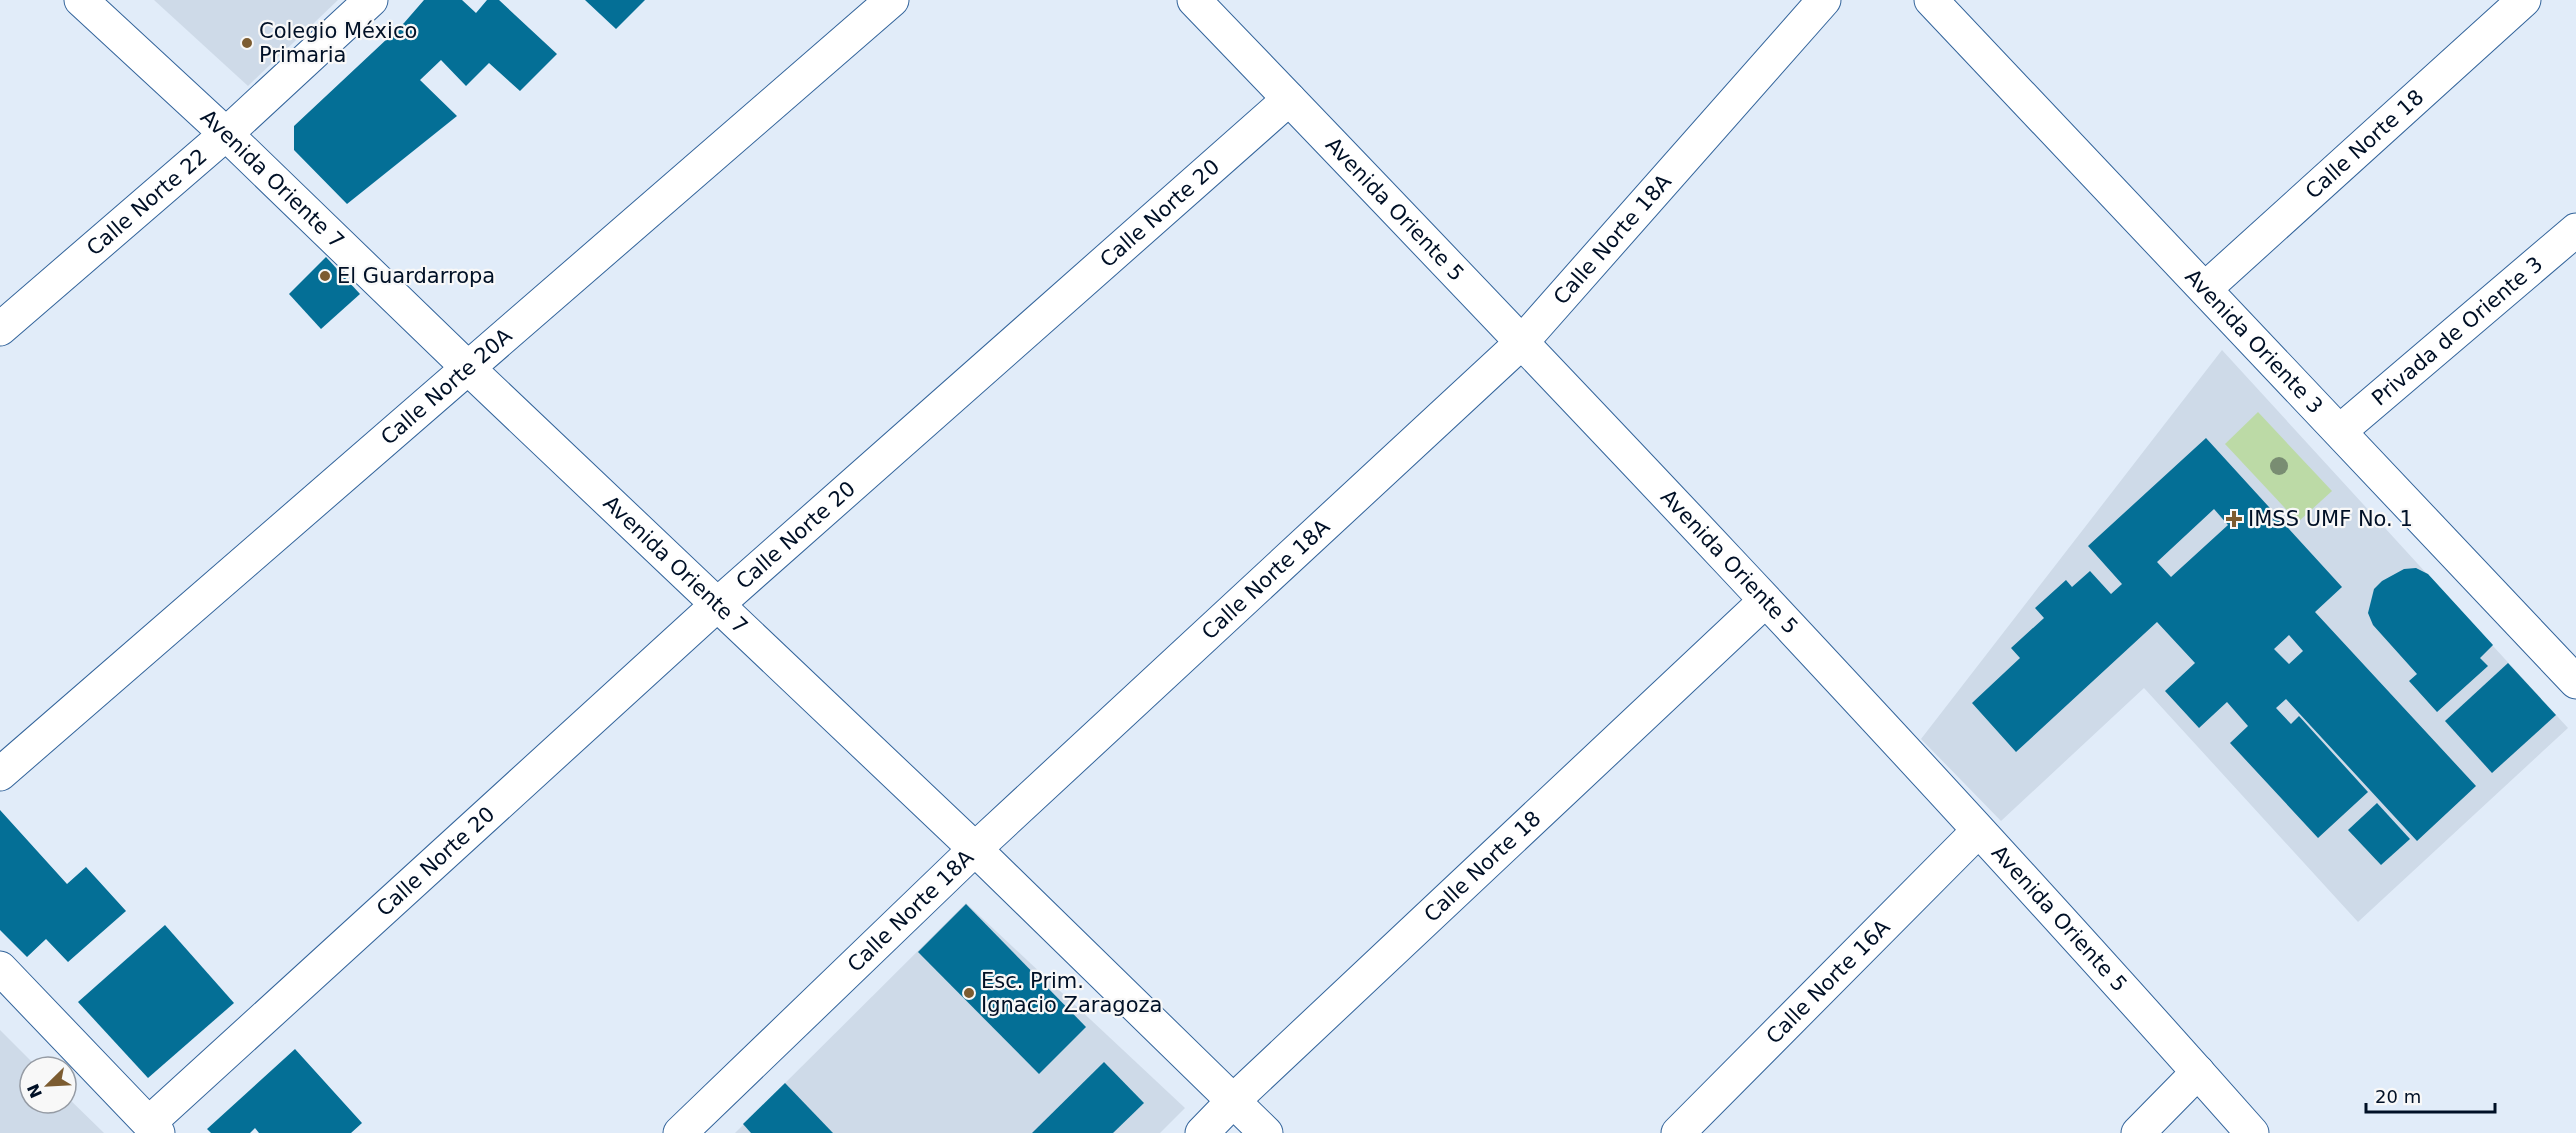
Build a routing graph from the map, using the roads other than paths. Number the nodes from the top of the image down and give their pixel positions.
1 (81, 0) edge
2 (371, 0) edge
3 (892, 0) edge
4 (1194, 0) edge
5 (1824, 0) edge
6 (1931, 0) edge
7 (2524, 0) edge
8 (1289, 99) junction
9 (226, 134) junction
10 (2576, 230) edge
11 (2206, 288) junction
12 (0, 329) edge
13 (1521, 343) junction
14 (467, 367) junction
15 (2340, 431) junction
16 (1765, 601) junction
17 (718, 604) junction
18 (2576, 682) edge
19 (0, 774) edge
20 (1978, 831) junction
21 (975, 849) junction
22 (0, 968) edge
23 (2198, 1072) junction
24 (1234, 1100) junction
25 (153, 1128) edge
26 (680, 1133) edge
27 (1202, 1133) edge
28 (1266, 1133) edge
29 (1678, 1133) edge
30 (2138, 1133) edge
31 (2252, 1133) edge

1 - 9 street, Avenida Oriente 7
2 - 9 street, Calle Norte 22
3 - 14 street, Calle Norte 20A
4 - 8 street, Avenida Oriente 5
5 - 13 street, Calle Norte 18A
6 - 11 street, Avenida Oriente 3
7 - 11 street, Calle Norte 18
8 - 13 street, Avenida Oriente 5
8 - 17 street, Calle Norte 20
9 - 12 street, Calle Norte 22
9 - 14 street, Avenida Oriente 7
10 - 15 street, Privada de Oriente 3
11 - 15 street, Avenida Oriente 3
13 - 16 street, Avenida Oriente 5
13 - 21 street, Calle Norte 18A
14 - 17 street, Avenida Oriente 7
14 - 19 street, Calle Norte 20A
15 - 18 street, Avenida Oriente 3
16 - 20 street, Avenida Oriente 5
16 - 24 street, Calle Norte 18
17 - 21 street, Avenida Oriente 7
17 - 25 street, Calle Norte 20
20 - 23 street, Avenida Oriente 5
20 - 29 street, Calle Norte 16A
21 - 24 street, Avenida Oriente 7
21 - 26 street, Calle Norte 18A
22 - 25 street
23 - 30 street
23 - 31 street, Avenida Oriente 5
24 - 27 street, Calle Norte 18
24 - 28 street, Avenida Oriente 7

